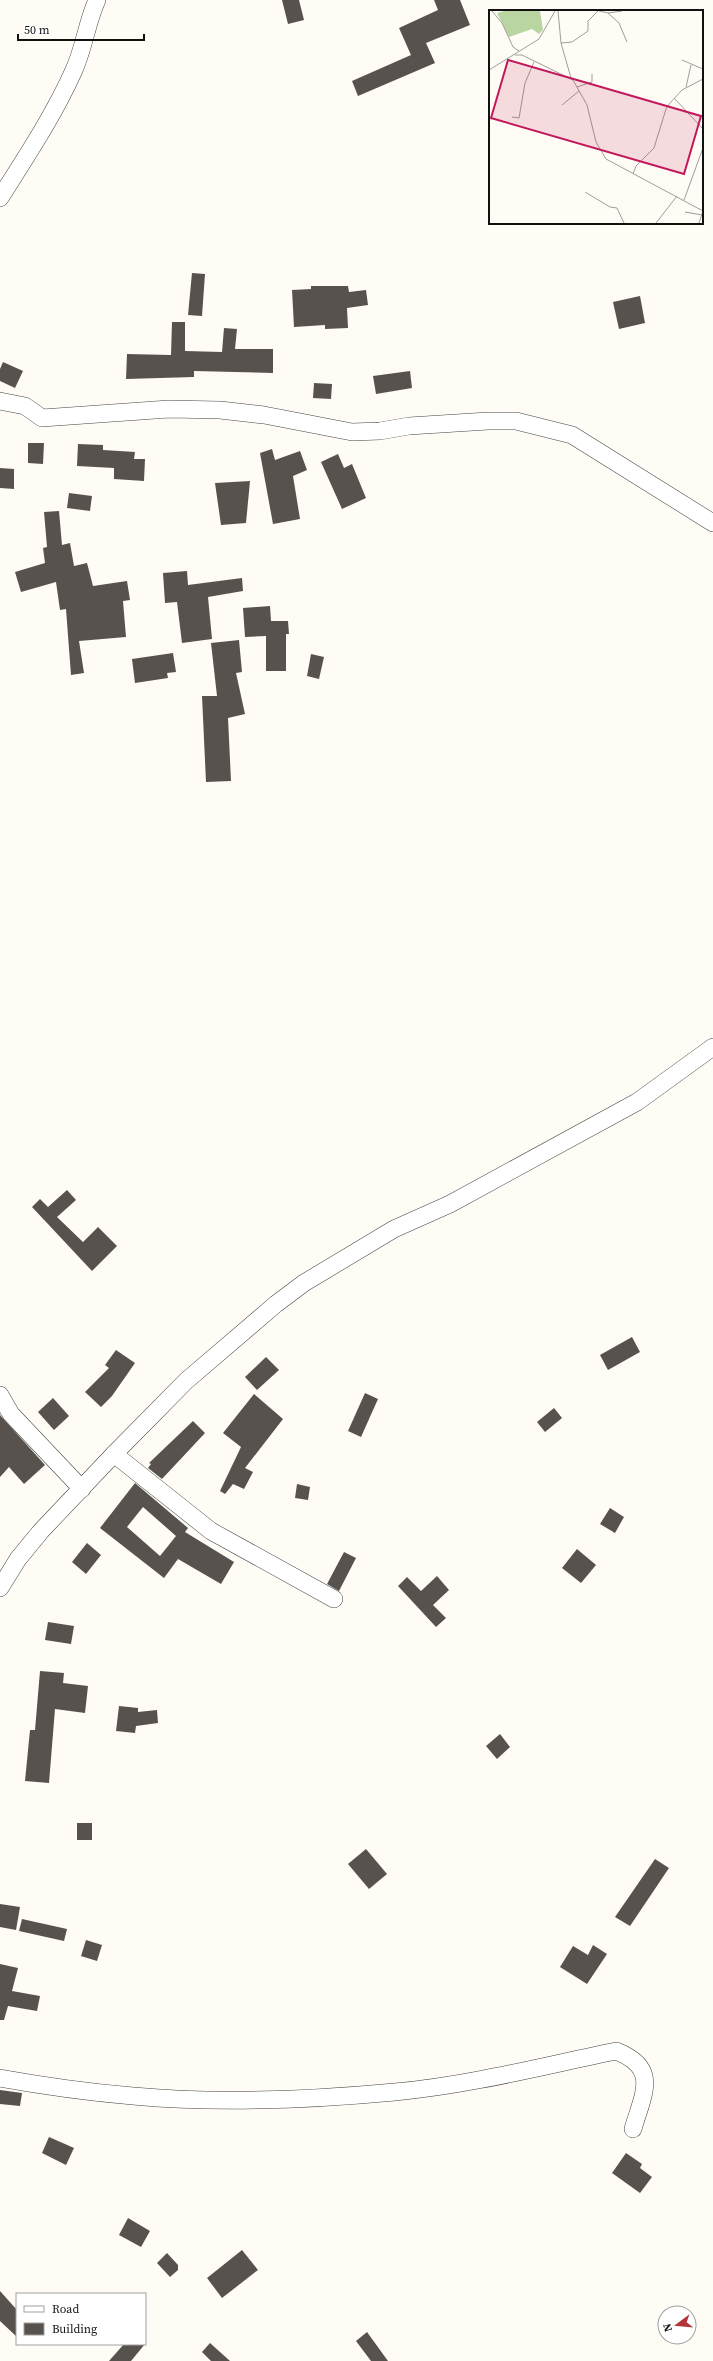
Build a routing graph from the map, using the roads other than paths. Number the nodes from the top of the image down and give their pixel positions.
1 (97, 0) edge
2 (0, 198) edge
3 (0, 401) edge
4 (713, 523) edge
5 (713, 1047) edge
6 (0, 1395) edge
7 (114, 1454) junction
8 (82, 1489) junction
9 (0, 1588) edge
10 (334, 1599) dead end
11 (0, 2078) edge
12 (633, 2129) dead end

1 - 2 street
3 - 4 street
5 - 7 street
6 - 8 street
7 - 8 street
7 - 10 street
8 - 9 street
11 - 12 street

